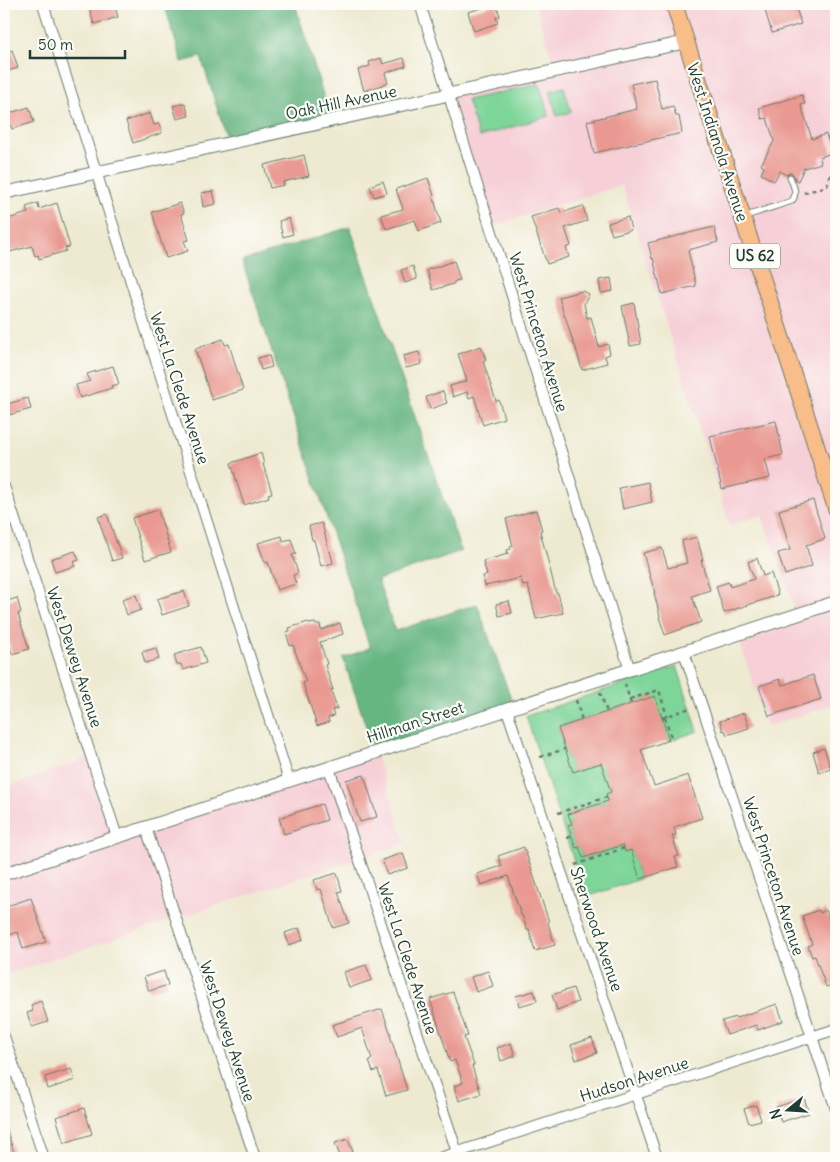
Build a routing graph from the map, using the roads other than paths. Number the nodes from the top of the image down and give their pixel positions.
1 (44, 4) edge
2 (420, 4) edge
3 (674, 4) edge
4 (686, 42) junction
5 (448, 94) junction
6 (97, 172) junction
7 (790, 176) dead end
8 (4, 193) edge
9 (743, 217) junction
10 (4, 486) edge
11 (836, 508) edge
12 (836, 602) edge
13 (684, 652) junction
14 (630, 670) junction
15 (507, 710) junction
16 (329, 768) junction
17 (289, 781) junction
18 (146, 828) junction
19 (117, 837) junction
20 (4, 874) edge
21 (836, 1029) edge
22 (4, 1036) edge
23 (812, 1036) junction
24 (636, 1094) junction
25 (836, 1109) edge
26 (458, 1156) edge
27 (44, 1158) edge
28 (255, 1158) edge
29 (440, 1158) edge
30 (658, 1158) edge

1 - 6 street, West La Clede Avenue
2 - 5 street, West Princeton Avenue
3 - 4 main road, West Indianola Avenue / US 62
4 - 5 street, Oak Hill Avenue
4 - 9 main road, West Indianola Avenue / US 62
5 - 6 street, Oak Hill Avenue
5 - 14 street, West Princeton Avenue
6 - 8 street, Oak Hill Avenue
6 - 17 street, West La Clede Avenue
7 - 9 lane
9 - 11 main road, West Indianola Avenue / US 62
10 - 19 street, West Dewey Avenue
12 - 13 street, Hillman Street
13 - 14 street, Hillman Street
13 - 23 street, West Princeton Avenue
14 - 15 street, Hillman Street
15 - 16 street, Hillman Street
15 - 24 street, Sherwood Avenue
16 - 17 street, Hillman Street
16 - 26 street, West La Clede Avenue
17 - 18 street, Hillman Street
18 - 19 street, Hillman Street
18 - 28 street, West Dewey Avenue
19 - 20 street, Hillman Street
21 - 23 street, Hudson Avenue
22 - 27 street
23 - 24 street, Hudson Avenue
23 - 25 street, West Princeton Avenue
24 - 26 street, Hudson Avenue
24 - 30 street, Sherwood Avenue
26 - 29 street, Hudson Avenue

